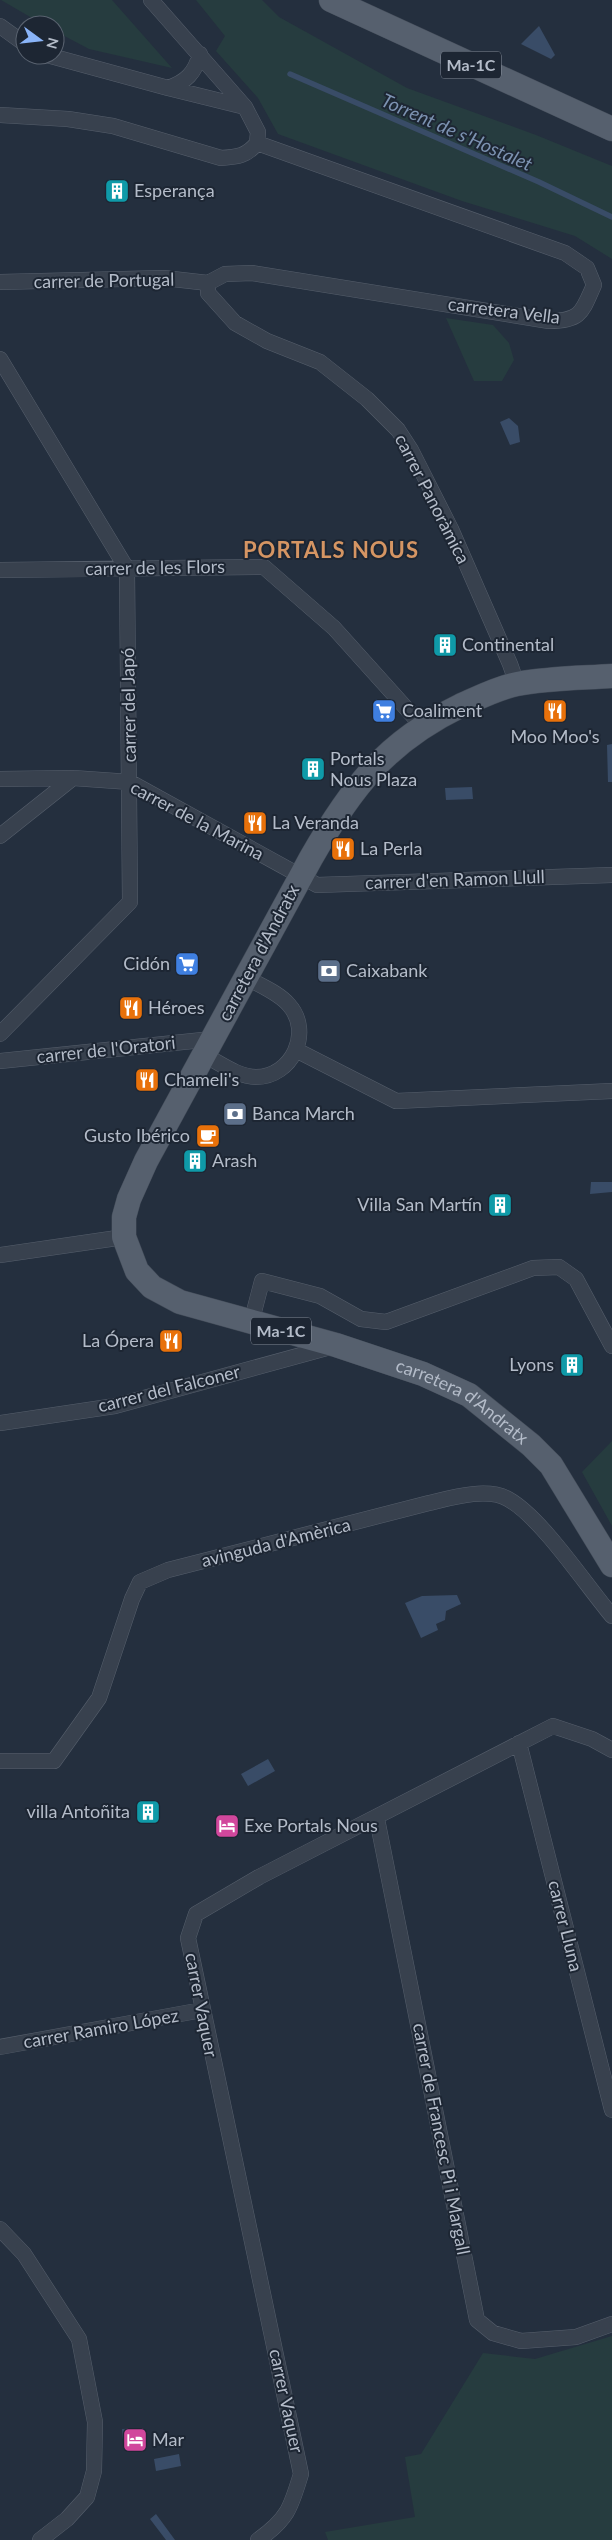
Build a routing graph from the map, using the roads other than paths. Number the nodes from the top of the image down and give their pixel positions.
1 (151, 0) edge
2 (331, 0) edge
3 (0, 26) edge
4 (15, 37) edge
5 (200, 54) junction
6 (65, 60) edge
7 (168, 88) junction
8 (245, 107) junction
9 (0, 115) edge
10 (612, 129) edge
11 (257, 143) junction
12 (0, 282) edge
13 (208, 283) junction
14 (0, 359) edge
15 (127, 569) junction
16 (0, 570) edge
17 (612, 676) edge
18 (517, 684) junction
19 (423, 727) junction
20 (73, 778) junction
21 (0, 779) edge
22 (130, 782) junction
23 (0, 836) edge
24 (612, 874) edge
25 (300, 877) junction
26 (247, 978) junction
27 (0, 1034) edge
28 (208, 1047) junction
29 (296, 1050) junction
30 (0, 1061) edge
31 (612, 1091) edge
32 (124, 1237) junction
33 (0, 1255) edge
34 (251, 1323) junction
35 (336, 1345) junction
36 (612, 1346) edge
37 (0, 1423) edge
38 (612, 1565) edge
39 (612, 1616) edge
40 (518, 1743) junction
41 (612, 1750) edge
42 (0, 1761) edge
43 (377, 1819) junction
44 (202, 2010) junction
45 (0, 2047) edge
46 (612, 2110) edge
47 (0, 2229) edge
48 (612, 2324) edge
49 (40, 2540) edge
50 (258, 2540) edge

1 - 5 street
2 - 10 main road, Ma-1C
3 - 4 street
5 - 7 street
5 - 8 street
6 - 7 street
7 - 8 street
8 - 11 street
9 - 11 street
11 - 13 street, carretera Vella
12 - 13 street, carrer de Portugal
13 - 18 street, carrer Panoràmica
14 - 15 street
15 - 16 street, carrer de les Flors
15 - 19 street, carrer de les Flors
15 - 22 street, carrer del Japó
17 - 18 main road, carretera d'Andratx / Ma-1C
18 - 19 main road, carretera d'Andratx / Ma-1C
19 - 25 main road, carretera d'Andratx / Ma-1C
20 - 21 street, carrer de la Marina
20 - 22 street, carrer de la Marina
20 - 23 street
22 - 25 street, carrer de la Marina
22 - 27 street, carrer del Japó
24 - 25 street, carrer d'en Ramon Llull
25 - 26 main road, carretera d'Andratx / Ma-1C
26 - 28 main road, carretera d'Andratx / Ma-1C
26 - 29 street
28 - 29 street
28 - 30 street, carrer de l'Oratori
28 - 32 main road, carretera d'Andratx / Ma-1C
29 - 31 street
32 - 33 street
32 - 34 main road, carretera d'Andratx / Ma-1C
34 - 35 main road, carretera d'Andratx / Ma-1C
34 - 36 street
35 - 37 street, carrer del Falconer
35 - 38 main road, carretera d'Andratx / Ma-1C
39 - 42 street, avinguda d'Amèrica
40 - 41 street, carrer Vaquer
40 - 43 street, carrer Vaquer
40 - 46 street, carrer Lluna
43 - 44 street, carrer Vaquer
43 - 48 street, carrer de Francesc Pi i Margall
44 - 45 street, carrer Ramiro López
44 - 50 street, carrer Vaquer
47 - 49 street

